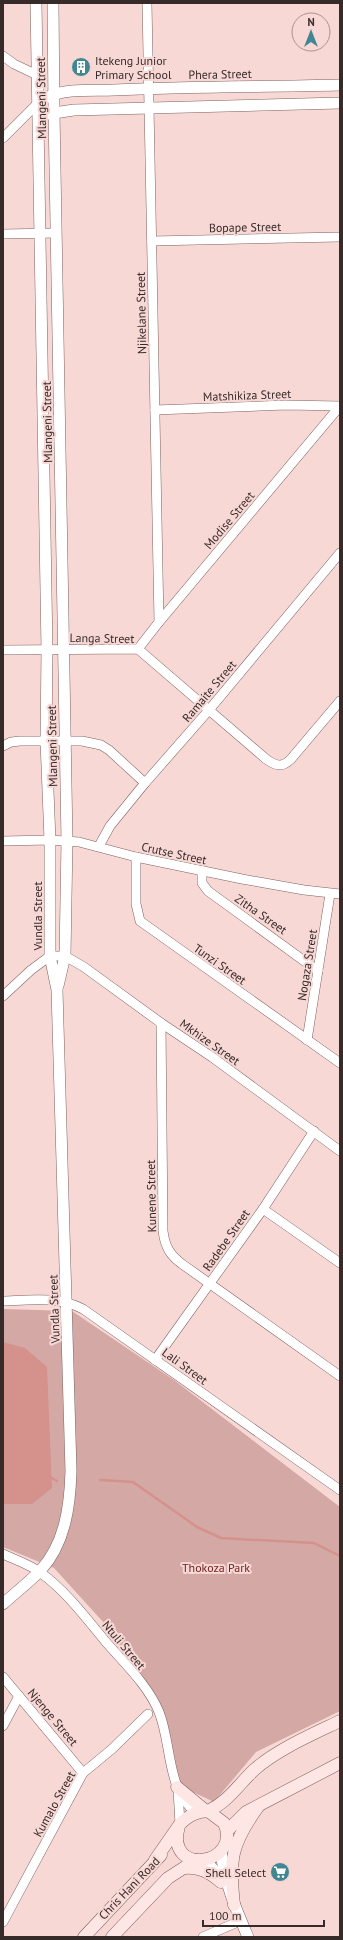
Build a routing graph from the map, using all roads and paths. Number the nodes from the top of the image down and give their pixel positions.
1 (36, 3) edge
2 (53, 3) edge
3 (147, 3) edge
4 (3, 56) edge
5 (37, 75) junction
6 (340, 85) edge
7 (148, 88) junction
8 (54, 95) junction
9 (38, 103) junction
10 (340, 103) edge
11 (149, 108) junction
12 (54, 112) junction
13 (38, 116) junction
14 (18, 124) junction
15 (3, 136) edge
16 (40, 233) junction
17 (56, 233) junction
18 (3, 234) edge
19 (340, 236) edge
20 (152, 241) junction
21 (340, 406) edge
22 (155, 410) junction
23 (340, 553) edge
24 (159, 622) junction
25 (138, 649) junction
26 (3, 650) edge
27 (47, 650) junction
28 (64, 650) junction
29 (340, 701) edge
30 (209, 710) junction
31 (64, 740) junction
32 (46, 741) junction
33 (3, 746) edge
34 (145, 783) junction
35 (50, 840) junction
36 (3, 841) edge
37 (67, 841) junction
38 (99, 846) junction
39 (136, 857) junction
40 (202, 871) junction
41 (330, 894) junction
42 (340, 894) edge
43 (50, 956) junction
44 (64, 956) junction
45 (318, 971) junction
46 (57, 990) junction
47 (3, 996) edge
48 (161, 1023) junction
49 (307, 1040) junction
50 (340, 1062) edge
51 (314, 1131) junction
52 (340, 1140) edge
53 (330, 1144) junction
54 (340, 1151) edge
55 (262, 1209) junction
56 (340, 1263) edge
57 (210, 1283) junction
58 (3, 1300) edge
59 (67, 1301) junction
60 (155, 1360) junction
61 (340, 1376) edge
62 (340, 1490) edge
63 (3, 1554) edge
64 (40, 1571) junction
65 (3, 1604) edge
66 (3, 1676) edge
67 (19, 1696) junction
68 (148, 1714) dead end
69 (340, 1721) edge
70 (3, 1726) edge
71 (340, 1763) edge
72 (83, 1774) junction
73 (177, 1787) junction
74 (257, 1806) junction
75 (203, 1812) junction
76 (180, 1825) junction
77 (225, 1841) junction
78 (176, 1842) junction
79 (155, 1860) junction
80 (200, 1860) junction
81 (179, 1870) junction
82 (221, 1882) junction
83 (234, 1905) junction
84 (240, 1921) junction
85 (3, 1922) edge
86 (84, 1937) edge
87 (112, 1937) edge
88 (203, 1937) edge
89 (248, 1937) edge

1 - 5 street, Mlangeni Street
2 - 8 street, Mlangeni Street
3 - 7 street, Njikelane Street
4 - 5 street
5 - 9 street, Mlangeni Street
6 - 7 street, Phera Street
7 - 8 street, Phera Street
7 - 11 street, Njikelane Street
8 - 9 street
8 - 12 street, Mlangeni Street
9 - 13 street, Mlangeni Street
9 - 14 street
10 - 11 street
11 - 12 street
11 - 20 street, Njikelane Street
12 - 13 street
12 - 17 street, Mlangeni Street
13 - 14 street
13 - 16 street, Mlangeni Street
14 - 15 street
16 - 17 street
16 - 18 street
16 - 27 street, Mlangeni Street
17 - 28 street, Mlangeni Street
19 - 20 street, Bopape Street
20 - 22 street, Njikelane Street
21 - 22 street, Matshikiza Street
21 - 24 street, Modise Street
22 - 24 street, Njikelane Street
23 - 30 street, Ramaite Street
24 - 25 street, Modise Street
25 - 28 street, Langa Street
25 - 30 street, Langa Street
26 - 27 street, Langa Street
27 - 28 street, Langa Street
27 - 32 street, Mlangeni Street
28 - 31 street, Mlangeni Street
29 - 30 street, Langa Street
30 - 34 street, Ramaite Street
31 - 32 street
31 - 34 street
31 - 37 street, Mlangeni Street
32 - 33 street
32 - 35 street, Mlangeni Street
34 - 38 street, Ramaite Street
35 - 36 street, Crutse Street
35 - 37 street, Crutse Street
35 - 43 street, Vundla Street
37 - 38 street, Crutse Street
37 - 44 street, Vundla Street
38 - 39 street, Crutse Street
39 - 40 street, Crutse Street
39 - 49 street, Tunzi Street
40 - 41 street, Crutse Street
40 - 45 street, Zitha Street
41 - 42 street, Crutse Street
41 - 45 street, Nogaza Street
43 - 44 street
43 - 46 street, Vundla Street
43 - 47 street
44 - 46 street, Vundla Street
44 - 48 street, Mkhize Street
45 - 49 street, Nogaza Street
46 - 59 street, Vundla Street
48 - 51 street, Mkhize Street
48 - 57 street, Kunene Street
49 - 50 street, Tunzi Street
51 - 53 street, Mkhize Street
51 - 55 street, Radebe Street
52 - 53 street
53 - 54 street, Mkhize Street
55 - 56 street
55 - 57 street, Radebe Street
57 - 60 street, Radebe Street
57 - 61 street, Kunene Street
58 - 59 street, Lali Street
59 - 60 street, Lali Street
59 - 64 street, Vundla Street
60 - 62 street, Lali Street
63 - 64 street, Ntuli Street
64 - 65 street, Vundla Street
64 - 73 street, Ntuli Street
66 - 67 street, Njenge Street
67 - 70 street
67 - 72 street, Njenge Street
68 - 72 street, Kumalo Street
69 - 75 main road
71 - 74 main road
72 - 85 street, Kumalo Street
73 - 75 main road
73 - 76 street, Ntuli Street
74 - 77 main road
74 - 83 main road
75 - 76 main road
75 - 77 main road
76 - 78 main road
76 - 79 main road
77 - 80 main road
77 - 83 street
78 - 79 main road, Chris Hani Road
78 - 80 main road
79 - 86 main road, Chris Hani Road
80 - 81 main road, Chris Hani Road
80 - 82 street
81 - 82 main road
81 - 87 main road, Chris Hani Road
82 - 83 street
83 - 84 street
84 - 88 street
84 - 89 street

